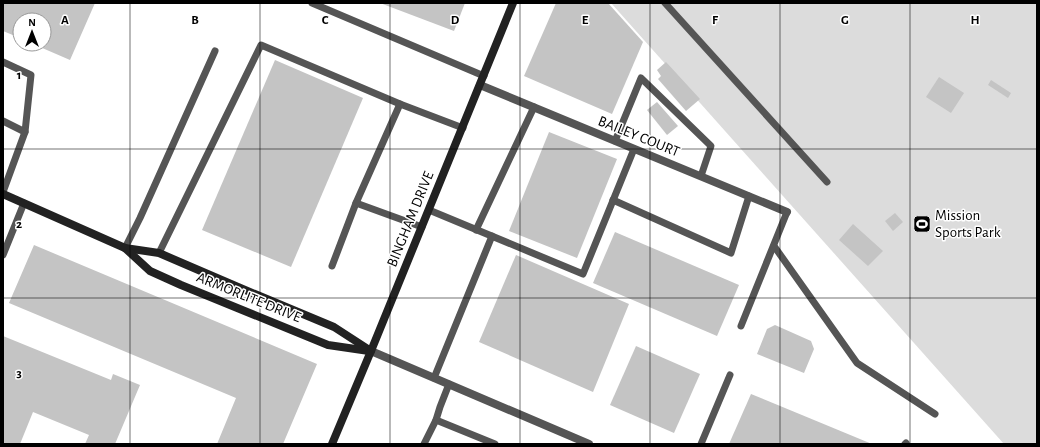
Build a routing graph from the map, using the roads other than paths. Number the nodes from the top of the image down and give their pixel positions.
1 (312, 3) edge
2 (513, 3) edge
3 (665, 3) edge
4 (215, 51) dead end
5 (3, 62) edge
6 (484, 76) junction
7 (480, 85) junction
8 (400, 104) junction
9 (534, 107) junction
10 (3, 121) edge
11 (463, 128) junction
12 (25, 132) junction
13 (615, 141) junction
14 (634, 149) junction
15 (701, 176) junction
16 (828, 182) dead end
17 (3, 193) edge
18 (749, 196) junction
19 (613, 200) junction
20 (356, 202) junction
21 (24, 203) junction
22 (429, 210) junction
23 (788, 212) joint
24 (422, 227) junction
25 (476, 230) junction
26 (492, 236) junction
27 (774, 246) junction
28 (125, 248) junction
29 (159, 253) junction
30 (3, 255) edge
31 (332, 266) dead end
32 (741, 326) dead end
33 (371, 351) junction
34 (730, 375) dead end
35 (434, 378) junction
36 (449, 384) junction
37 (935, 414) dead end
38 (436, 420) junction
39 (332, 444) edge
40 (424, 444) edge
41 (495, 444) edge
42 (589, 444) edge
43 (701, 444) edge

1 - 6 lane
2 - 6 street, BINGHAM DRIVE
3 - 16 lane
4 - 28 lane
5 - 12 lane
6 - 7 street, BINGHAM DRIVE
7 - 9 street, BAILEY COURT
7 - 11 street, BINGHAM DRIVE
8 - 11 lane
8 - 20 lane
8 - 29 lane
9 - 13 street, BAILEY COURT
9 - 25 lane
10 - 12 lane
11 - 22 street, BINGHAM DRIVE
12 - 17 lane
13 - 14 street, BAILEY COURT
13 - 15 lane
14 - 15 street, BAILEY COURT
14 - 19 lane
15 - 18 street, BAILEY COURT
17 - 21 street, ARMORLITE DRIVE
18 - 19 lane
18 - 23 street, BAILEY COURT
19 - 26 lane
20 - 24 lane
20 - 31 lane
21 - 28 street, ARMORLITE DRIVE
21 - 30 lane
22 - 24 street, BINGHAM DRIVE
22 - 25 lane
23 - 27 lane
24 - 33 street, BINGHAM DRIVE
25 - 26 lane
26 - 35 lane
27 - 32 lane
27 - 37 lane
28 - 29 street, ARMORLITE DRIVE
28 - 33 street, ARMORLITE DRIVE
29 - 33 street, ARMORLITE DRIVE
33 - 35 street, ARMORLITE DRIVE
33 - 39 street, BINGHAM DRIVE
34 - 43 lane
35 - 36 street, ARMORLITE DRIVE
36 - 38 lane
36 - 42 street, ARMORLITE DRIVE
38 - 40 lane
38 - 41 lane

